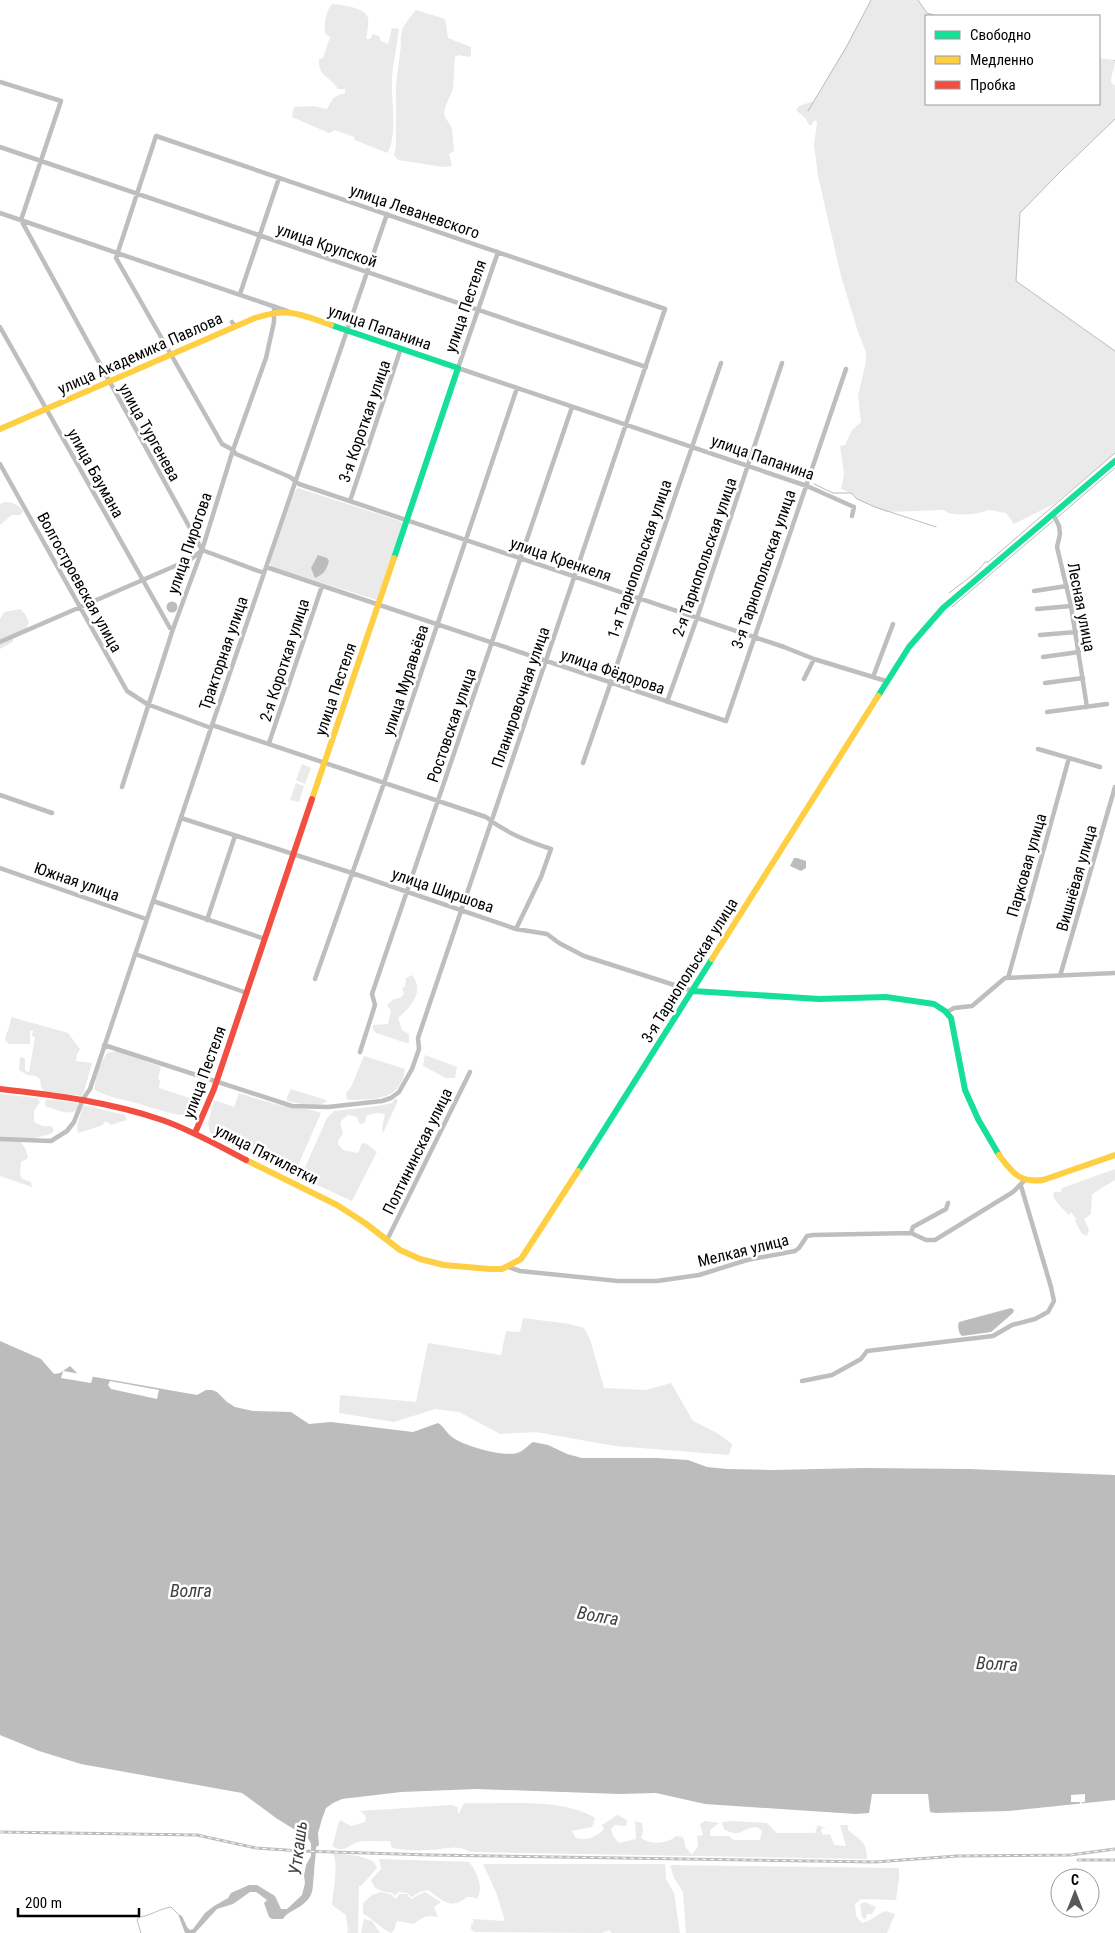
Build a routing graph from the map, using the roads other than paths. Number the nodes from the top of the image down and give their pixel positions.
1 (0, 82) edge
2 (0, 147) edge
3 (40, 161) junction
4 (278, 178) junction
5 (137, 194) junction
6 (0, 213) edge
7 (387, 214) junction
8 (21, 220) junction
9 (260, 234) junction
10 (498, 252) junction
11 (117, 253) junction
12 (366, 272) junction
13 (240, 294) junction
14 (274, 309) junction
15 (665, 309) joint
16 (478, 310) junction
17 (293, 312) joint
18 (0, 327) edge
19 (346, 330) junction
20 (401, 348) junction
21 (171, 354) junction
22 (782, 363) dead end
23 (721, 364) dead end
24 (646, 367) junction
25 (458, 368) junction
26 (846, 369) dead end
27 (108, 381) junction
28 (517, 388) junction
29 (46, 408) junction
30 (572, 408) junction
31 (626, 426) junction
32 (0, 429) edge
33 (692, 448) junction
34 (233, 450) junction
35 (1115, 461) edge
36 (0, 464) edge
37 (748, 466) junction
38 (295, 481) junction
39 (807, 486) junction
40 (350, 501) junction
41 (1053, 514) junction
42 (852, 516) dead end
43 (408, 521) junction
44 (464, 541) junction
45 (202, 550) junction
46 (520, 558) junction
47 (266, 567) junction
48 (264, 573) junction
49 (575, 577) junction
50 (142, 580) junction
51 (322, 586) junction
52 (1067, 586) junction
53 (1034, 591) dead end
54 (638, 598) junction
55 (379, 605) junction
56 (1072, 606) junction
57 (81, 607) junction
58 (1037, 609) dead end
59 (697, 618) junction
60 (436, 624) junction
61 (893, 624) dead end
62 (173, 629) junction
63 (1076, 632) junction
64 (1040, 635) dead end
65 (754, 637) junction
66 (0, 642) edge
67 (492, 643) junction
68 (1079, 652) junction
69 (1043, 657) dead end
70 (814, 660) junction
71 (546, 661) junction
72 (873, 677) junction
73 (1083, 678) junction
74 (804, 679) dead end
75 (886, 681) junction
76 (609, 682) junction
77 (1045, 683) dead end
78 (667, 702) junction
79 (148, 704) junction
80 (1107, 704) dead end
81 (1087, 707) junction
82 (1047, 712) dead end
83 (726, 721) joint
84 (211, 727) junction
85 (269, 743) junction
86 (1038, 749) dead end
87 (1069, 758) junction
88 (324, 762) junction
89 (583, 763) dead end
90 (1100, 767) dead end
91 (384, 783) junction
92 (122, 786) dead end
93 (1115, 787) edge
94 (0, 795) edge
95 (438, 801) junction
96 (52, 813) dead end
97 (181, 818) junction
98 (491, 821) junction
99 (235, 836) junction
100 (293, 854) junction
101 (0, 868) edge
102 (352, 873) junction
103 (407, 891) junction
104 (153, 900) junction
105 (462, 910) junction
106 (146, 919) junction
107 (207, 920) junction
108 (516, 928) junction
109 (265, 939) junction
110 (135, 954) junction
111 (1115, 974) edge
112 (1060, 976) junction
113 (1006, 978) junction
114 (316, 979) dead end
115 (693, 991) junction
116 (247, 993) junction
117 (947, 1012) junction
118 (104, 1046) junction
119 (360, 1052) dead end
120 (470, 1072) dead end
121 (216, 1082) junction
122 (0, 1089) edge
123 (83, 1100) junction
124 (194, 1134) junction
125 (0, 1139) edge
126 (1115, 1156) edge
127 (1023, 1183) junction
128 (948, 1203) dead end
129 (910, 1233) junction
130 (387, 1240) junction
131 (508, 1268) junction
132 (802, 1381) dead end

1 - 3 street
2 - 3 street, улица Крупской
3 - 5 street, улица Крупской
3 - 8 street
4 - 5 street, улица Леваневского
4 - 7 street, улица Леваневского
4 - 9 street
5 - 9 street, улица Крупской
5 - 11 street
6 - 8 street
7 - 10 street, улица Леваневского
7 - 12 street, Тракторная улица
8 - 11 street
8 - 27 street, улица Тургенева
9 - 12 street, улица Крупской
9 - 13 street
10 - 15 street, улица Леваневского
10 - 16 street, улица Пестеля
11 - 13 street
11 - 21 street, улица Кренкеля
12 - 16 street, улица Крупской
12 - 19 street, Тракторная улица
13 - 14 street
14 - 17 street, улица Академика Павлова
14 - 21 street, улица Академика Павлова
14 - 34 street, улица Пирогова
15 - 24 street, Планировочная улица
16 - 24 street, улица Крупской
16 - 25 street, улица Пестеля
17 - 19 street, улица Папанина
18 - 29 street, улица Баумана
19 - 20 street, улица Папанина
19 - 38 street, Тракторная улица
20 - 25 street, улица Папанина
20 - 40 street, 3-я Короткая улица
21 - 27 street, улица Академика Павлова
21 - 34 street, улица Кренкеля
22 - 37 street, 2-я Тарнопольская улица
23 - 33 street, 1-я Тарнопольская улица
24 - 31 street, Планировочная улица
25 - 28 street, улица Папанина
25 - 43 street, улица Пестеля
26 - 39 street, 3-я Тарнопольская улица
27 - 29 street, улица Академика Павлова
27 - 45 street, улица Тургенева
28 - 30 street, улица Папанина
28 - 44 street, улица Муравьёва
29 - 32 street, улица Академика Павлова
29 - 50 street, улица Баумана
30 - 31 street, улица Папанина
30 - 46 street, Ростовская улица
31 - 33 street, улица Папанина
31 - 49 street, Планировочная улица
33 - 37 street, улица Папанина
33 - 54 street, 1-я Тарнопольская улица
34 - 38 street, улица Кренкеля
34 - 45 street, улица Пирогова
35 - 41 street, 3-я Тарнопольская улица
36 - 57 street, Волгостроевская улица
37 - 39 street, улица Папанина
37 - 59 street, 2-я Тарнопольская улица
38 - 40 street, улица Кренкеля
38 - 47 street, Тракторная улица
39 - 42 street, улица Папанина
39 - 65 street, 3-я Тарнопольская улица
40 - 43 street, улица Кренкеля
41 - 52 street, Лесная улица
41 - 75 street, 3-я Тарнопольская улица
43 - 44 street, улица Кренкеля
43 - 55 street, улица Пестеля
44 - 46 street, улица Кренкеля
44 - 60 street, улица Муравьёва
45 - 48 street
45 - 50 street
45 - 62 street, улица Пирогова
46 - 49 street, улица Кренкеля
46 - 67 street, Ростовская улица
47 - 48 street, Тракторная улица
47 - 51 street, улица Фёдорова
48 - 84 street, Тракторная улица
49 - 54 street, улица Кренкеля
49 - 71 street, Планировочная улица
50 - 57 street
50 - 62 street, улица Баумана
51 - 55 street, улица Фёдорова
51 - 85 street, 2-я Короткая улица
52 - 53 street
52 - 56 street, Лесная улица
54 - 59 street, улица Кренкеля
54 - 76 street, 1-я Тарнопольская улица
55 - 60 street, улица Фёдорова
55 - 88 street, улица Пестеля
56 - 58 street
56 - 63 street, Лесная улица
57 - 66 street
57 - 79 street, Волгостроевская улица
59 - 65 street, улица Кренкеля
59 - 78 street, 2-я Тарнопольская улица
60 - 67 street, улица Фёдорова
60 - 91 street, улица Муравьёва
61 - 72 street
62 - 79 street, улица Пирогова
63 - 64 street
63 - 68 street, Лесная улица
65 - 70 street, улица Кренкеля
65 - 83 street, 3-я Тарнопольская улица
67 - 71 street, улица Фёдорова
67 - 95 street, Ростовская улица
68 - 69 street
68 - 73 street, Лесная улица
70 - 72 street, улица Кренкеля
70 - 74 street
71 - 76 street, улица Фёдорова
71 - 98 street, Планировочная улица
72 - 75 street, улица Кренкеля
73 - 77 street
73 - 81 street, Лесная улица
75 - 115 street, 3-я Тарнопольская улица
76 - 78 street, улица Фёдорова
76 - 89 street, 1-я Тарнопольская улица
78 - 83 street, улица Фёдорова
79 - 84 street, Волгостроевская улица
79 - 92 street, улица Пирогова
80 - 81 street
81 - 82 street
84 - 85 street, Волгостроевская улица
84 - 97 street, Тракторная улица
85 - 88 street, Волгостроевская улица
86 - 87 street
87 - 90 street
87 - 113 street, Парковая улица
88 - 91 street, Волгостроевская улица
88 - 100 street, улица Пестеля
91 - 95 street, Волгостроевская улица
91 - 102 street, улица Муравьёва
93 - 112 street, Вишнёвая улица
94 - 96 street
95 - 98 street, Волгостроевская улица
95 - 103 street, Ростовская улица
97 - 99 street, улица Ширшова
97 - 104 street, Тракторная улица
98 - 105 street, Планировочная улица
98 - 108 street, Волгостроевская улица
99 - 100 street, улица Ширшова
99 - 107 street
100 - 102 street, улица Ширшова
100 - 109 street, улица Пестеля
101 - 106 street, Южная улица
102 - 103 street, улица Ширшова
102 - 114 street, улица Муравьёва
103 - 105 street, улица Ширшова
103 - 119 street, Ростовская улица
104 - 106 street, Тракторная улица
104 - 107 street
105 - 108 street, улица Ширшова
105 - 121 street, Планировочная улица
106 - 110 street, Тракторная улица
107 - 109 street
108 - 115 street, улица Ширшова
109 - 116 street, улица Пестеля
110 - 116 street
110 - 118 street, Тракторная улица
111 - 112 street
112 - 113 street
113 - 117 street
115 - 117 street
115 - 131 street, 3-я Тарнопольская улица
116 - 121 street, улица Пестеля
117 - 127 street
118 - 121 street
118 - 123 street, Тракторная улица
120 - 130 street, Полтининская улица
121 - 124 street, улица Пестеля
122 - 123 street, улица Пятилетки
123 - 124 street, улица Пятилетки
123 - 125 street, Тракторная улица
124 - 130 street, улица Пятилетки
126 - 127 street
127 - 129 street, Мелкая улица
127 - 132 street
128 - 129 street
129 - 131 street, Мелкая улица
130 - 131 street, улица Пятилетки

